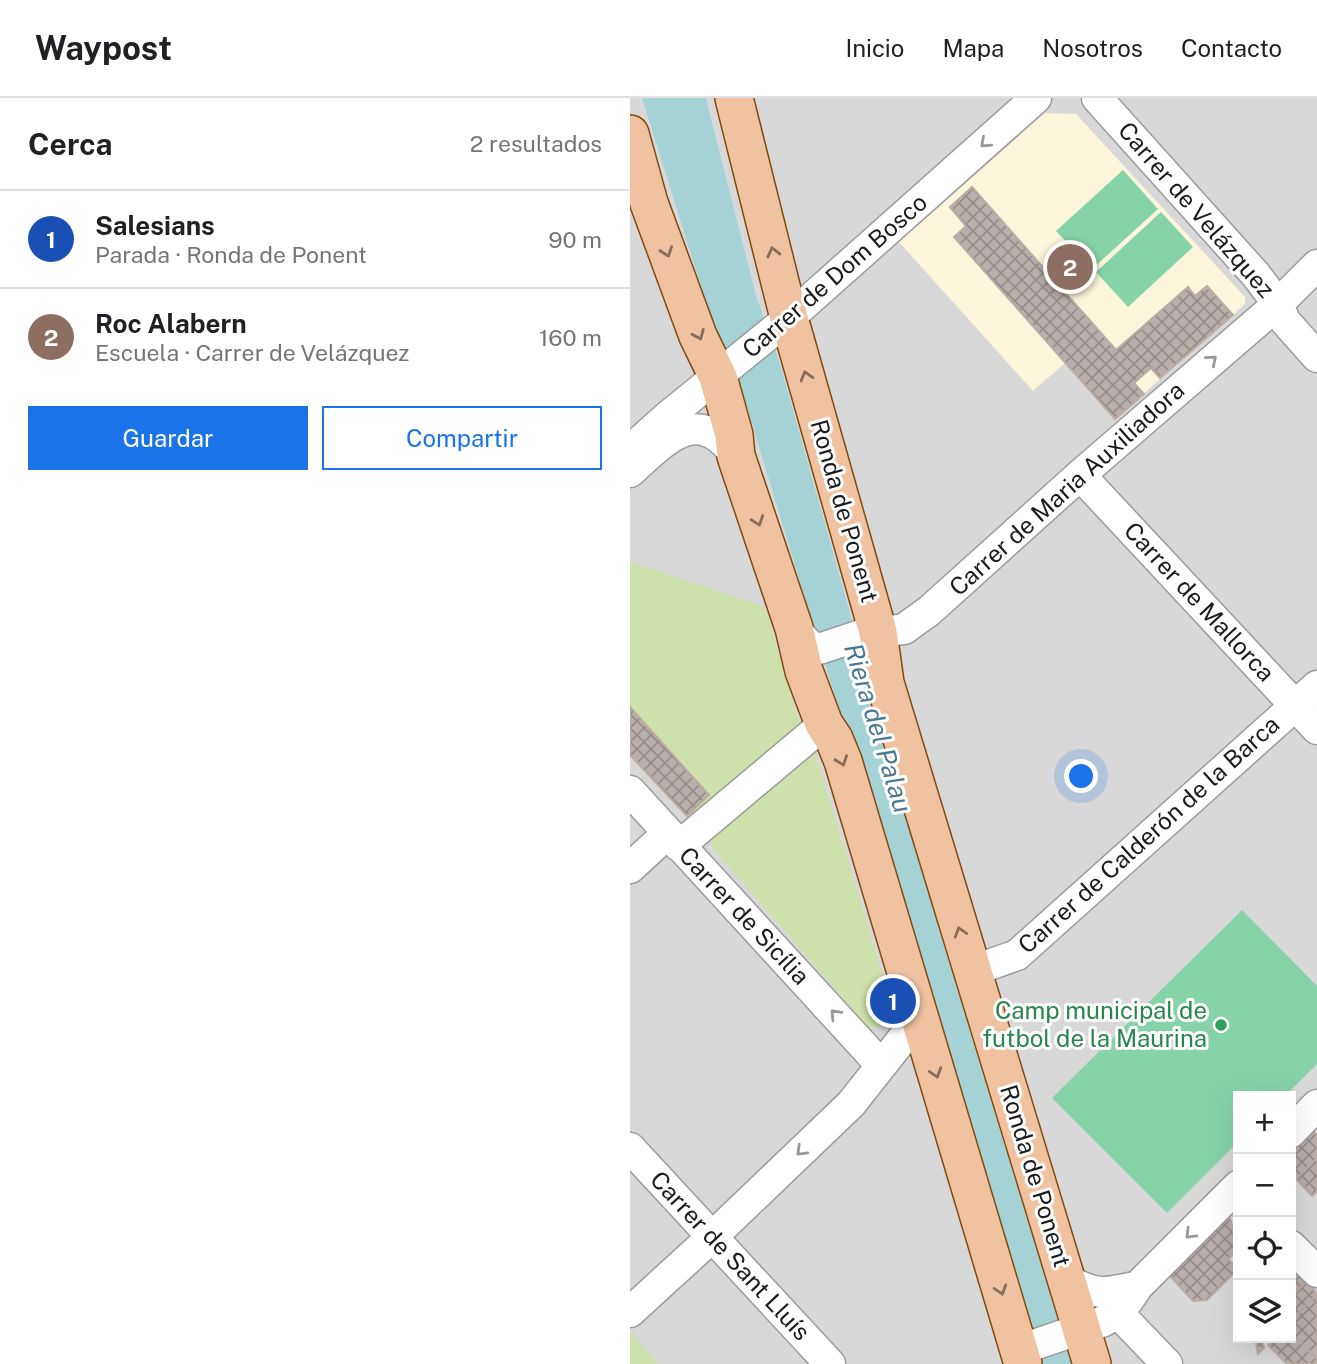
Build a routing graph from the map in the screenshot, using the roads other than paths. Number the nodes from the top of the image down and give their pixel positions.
1 (734, 98) edge
2 (1035, 98) edge
3 (1097, 98) edge
4 (630, 134) edge
5 (1317, 265) edge
6 (1278, 304) junction
7 (789, 318) junction
8 (1317, 357) edge
9 (718, 377) junction
10 (632, 453) edge
11 (736, 456) junction
12 (1080, 475) junction
13 (869, 634) junction
14 (806, 639) junction
15 (1306, 696) edge
16 (824, 724) junction
17 (1317, 730) edge
18 (630, 790) edge
19 (674, 839) junction
20 (630, 868) edge
21 (972, 971) junction
22 (919, 1018) junction
23 (860, 1041) junction
24 (881, 1065) junction
25 (1316, 1107) edge
26 (1296, 1127) edge
27 (630, 1148) edge
28 (1233, 1194) edge
29 (712, 1237) junction
30 (1296, 1251) edge
31 (1317, 1272) edge
32 (1066, 1279) junction
33 (1138, 1286) junction
34 (630, 1312) edge
35 (1117, 1312) junction
36 (1074, 1331) junction
37 (1022, 1354) edge
38 (831, 1364) edge
39 (1091, 1364) edge
40 (1167, 1364) edge

7 -> 1 main road, Ronda de Ponent
2 -> 7 street, Carrer de Dom Bosco
3 - 6 street, Carrer de Velázquez
4 -> 9 main road
5 - 6 street, Carrer de Maria Auxiliadora
6 - 8 street, Carrer de Velázquez
12 -> 6 street, Carrer de Maria Auxiliadora
7 - 9 street, Carrer de Dom Bosco
13 -> 7 main road, Ronda de Ponent
9 - 10 street, Carrer de Dom Bosco
9 - 11 main road
10 - 11 street, Carrer de Dom Bosco
11 -> 14 main road
12 - 13 street, Carrer de Maria Auxiliadora
12 - 15 street, Carrer de Mallorca
13 - 14 street, Carrer de Maria Auxiliadora
21 -> 13 main road, Ronda de Ponent
14 - 16 main road
15 - 17 street, Carrer de Mallorca
15 - 21 street, Carrer de Calderón de la Barca
16 - 19 street
16 -> 22 main road
18 - 19 street, Carrer de Sicília
19 - 20 street
23 -> 19 street, Carrer de Sicília
21 - 32 main road, Ronda de Ponent
22 - 23 street
22 - 24 street
22 -> 37 main road
23 - 24 street, Carrer de Sicília
24 -> 29 street
25 - 26 street
27 - 29 street, Carrer de Sant Lluís
28 -> 33 street
29 - 34 street
29 - 38 street, Carrer de Sant Lluís
30 - 31 street
32 - 33 street
32 - 36 main road, Ronda de Ponent
33 - 35 street
35 - 36 street
35 - 40 street
36 - 37 street
36 - 39 main road, Ronda de Ponent

